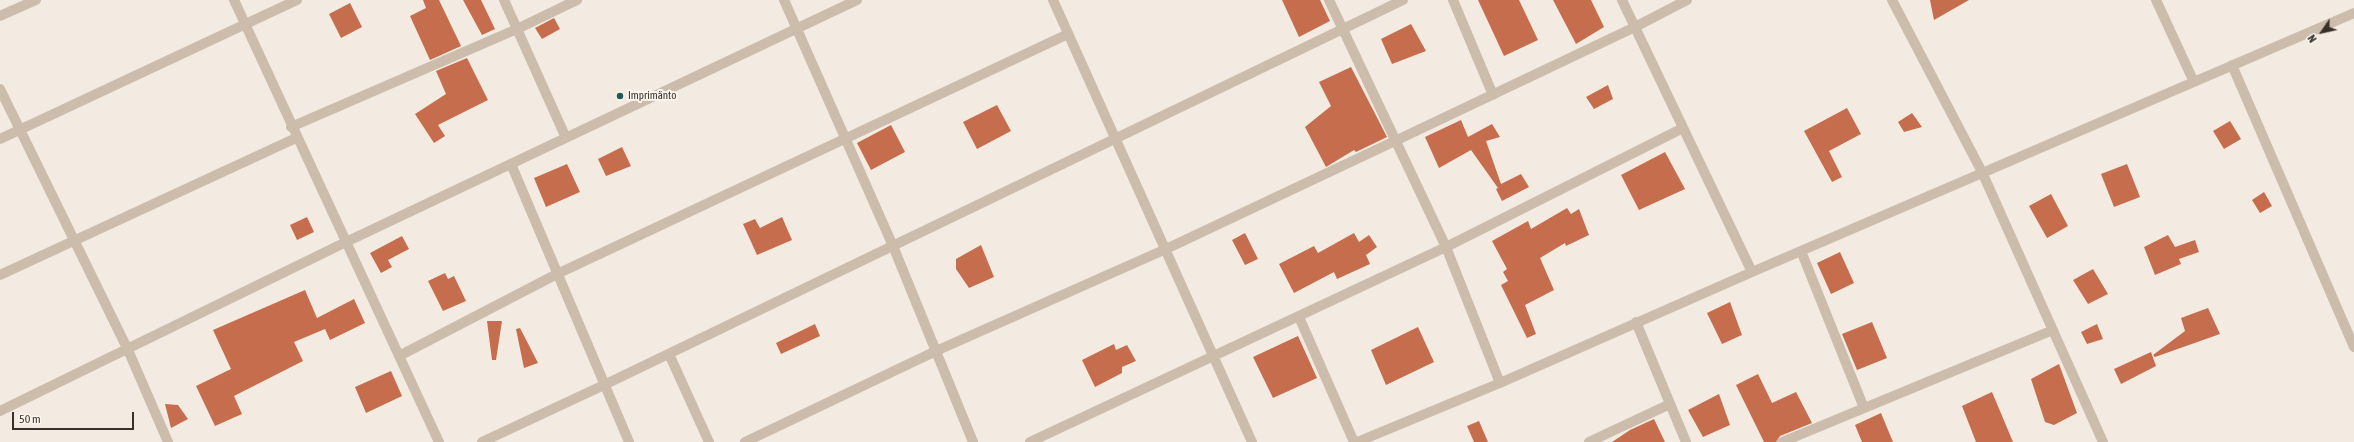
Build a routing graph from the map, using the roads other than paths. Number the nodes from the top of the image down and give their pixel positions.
1 (36, 0) edge
2 (234, 0) edge
3 (297, 0) edge
4 (504, 0) edge
5 (577, 0) edge
6 (784, 0) edge
7 (857, 0) edge
8 (1053, 0) edge
9 (1329, 0) edge
10 (1403, 0) edge
11 (1453, 0) edge
12 (1622, 0) edge
13 (1687, 0) edge
14 (1892, 0) edge
15 (2156, 0) edge
16 (2354, 13) edge
17 (0, 16) edge
18 (246, 23) junction
19 (1635, 27) junction
20 (797, 28) junction
21 (517, 29) junction
22 (1343, 29) junction
23 (1068, 34) junction
24 (2232, 65) junction
25 (2194, 82) junction
26 (0, 89) edge
27 (1493, 95) junction
28 (291, 127) junction
29 (1683, 128) junction
30 (20, 130) junction
31 (296, 138) junction
32 (566, 138) junction
33 (844, 138) junction
34 (0, 139) edge
35 (1115, 139) junction
36 (1396, 142) junction
37 (511, 164) junction
38 (1982, 172) junction
39 (74, 240) junction
40 (346, 242) junction
41 (893, 246) junction
42 (1446, 247) junction
43 (1166, 249) junction
44 (1801, 251) junction
45 (1752, 272) junction
46 (557, 274) junction
47 (0, 275) edge
48 (1299, 317) junction
49 (1636, 322) junction
50 (2052, 330) junction
51 (2354, 347) edge
52 (128, 350) junction
53 (936, 351) junction
54 (669, 354) junction
55 (399, 356) junction
56 (1215, 357) junction
57 (1500, 383) junction
58 (604, 385) junction
59 (1670, 404) junction
60 (1864, 408) junction
61 (0, 411) edge
62 (168, 442) edge
63 (439, 442) edge
64 (482, 442) edge
65 (629, 442) edge
66 (709, 442) edge
67 (745, 442) edge
68 (973, 442) edge
69 (1030, 442) edge
70 (1252, 442) edge
71 (1354, 442) edge
72 (1357, 442) edge
73 (1589, 442) edge
74 (1686, 442) edge
75 (1782, 442) edge
76 (2103, 442) edge

1 - 17 street
2 - 18 street
3 - 18 street
4 - 21 street
5 - 21 street
6 - 20 street
7 - 20 street
8 - 23 street
9 - 22 street
10 - 22 street
11 - 27 street
12 - 19 street
13 - 19 street
14 - 38 street
15 - 25 street
16 - 24 street
18 - 28 street
18 - 30 street
19 - 27 street
19 - 29 street
20 - 32 street
20 - 33 street
21 - 28 street
21 - 32 street
22 - 35 street
22 - 36 street
23 - 33 street
23 - 35 street
24 - 25 street
24 - 51 street
25 - 38 street
26 - 30 street
27 - 36 street
28 - 31 street
29 - 42 street
29 - 45 street
30 - 34 street
30 - 39 street
31 - 39 street
31 - 40 street
32 - 37 street
33 - 41 street
33 - 46 street
35 - 41 street
35 - 43 street
36 - 42 street
36 - 43 street
37 - 40 street
37 - 46 street
38 - 44 street
38 - 50 street
39 - 47 street
39 - 52 street
40 - 52 street
40 - 55 street
41 - 53 street
41 - 54 street
42 - 48 street
42 - 57 street
43 - 53 street
43 - 56 street
44 - 45 street
44 - 60 street
45 - 49 street
46 - 55 street
46 - 58 street
48 - 56 street
48 - 71 street
49 - 57 street
49 - 59 street
50 - 60 street
50 - 76 street
52 - 61 street
52 - 62 street
53 - 67 street
53 - 68 street
54 - 58 street
54 - 66 street
55 - 63 street
56 - 69 street
56 - 70 street
57 - 72 street
58 - 64 street
58 - 65 street
59 - 73 street
59 - 74 street
60 - 75 street

